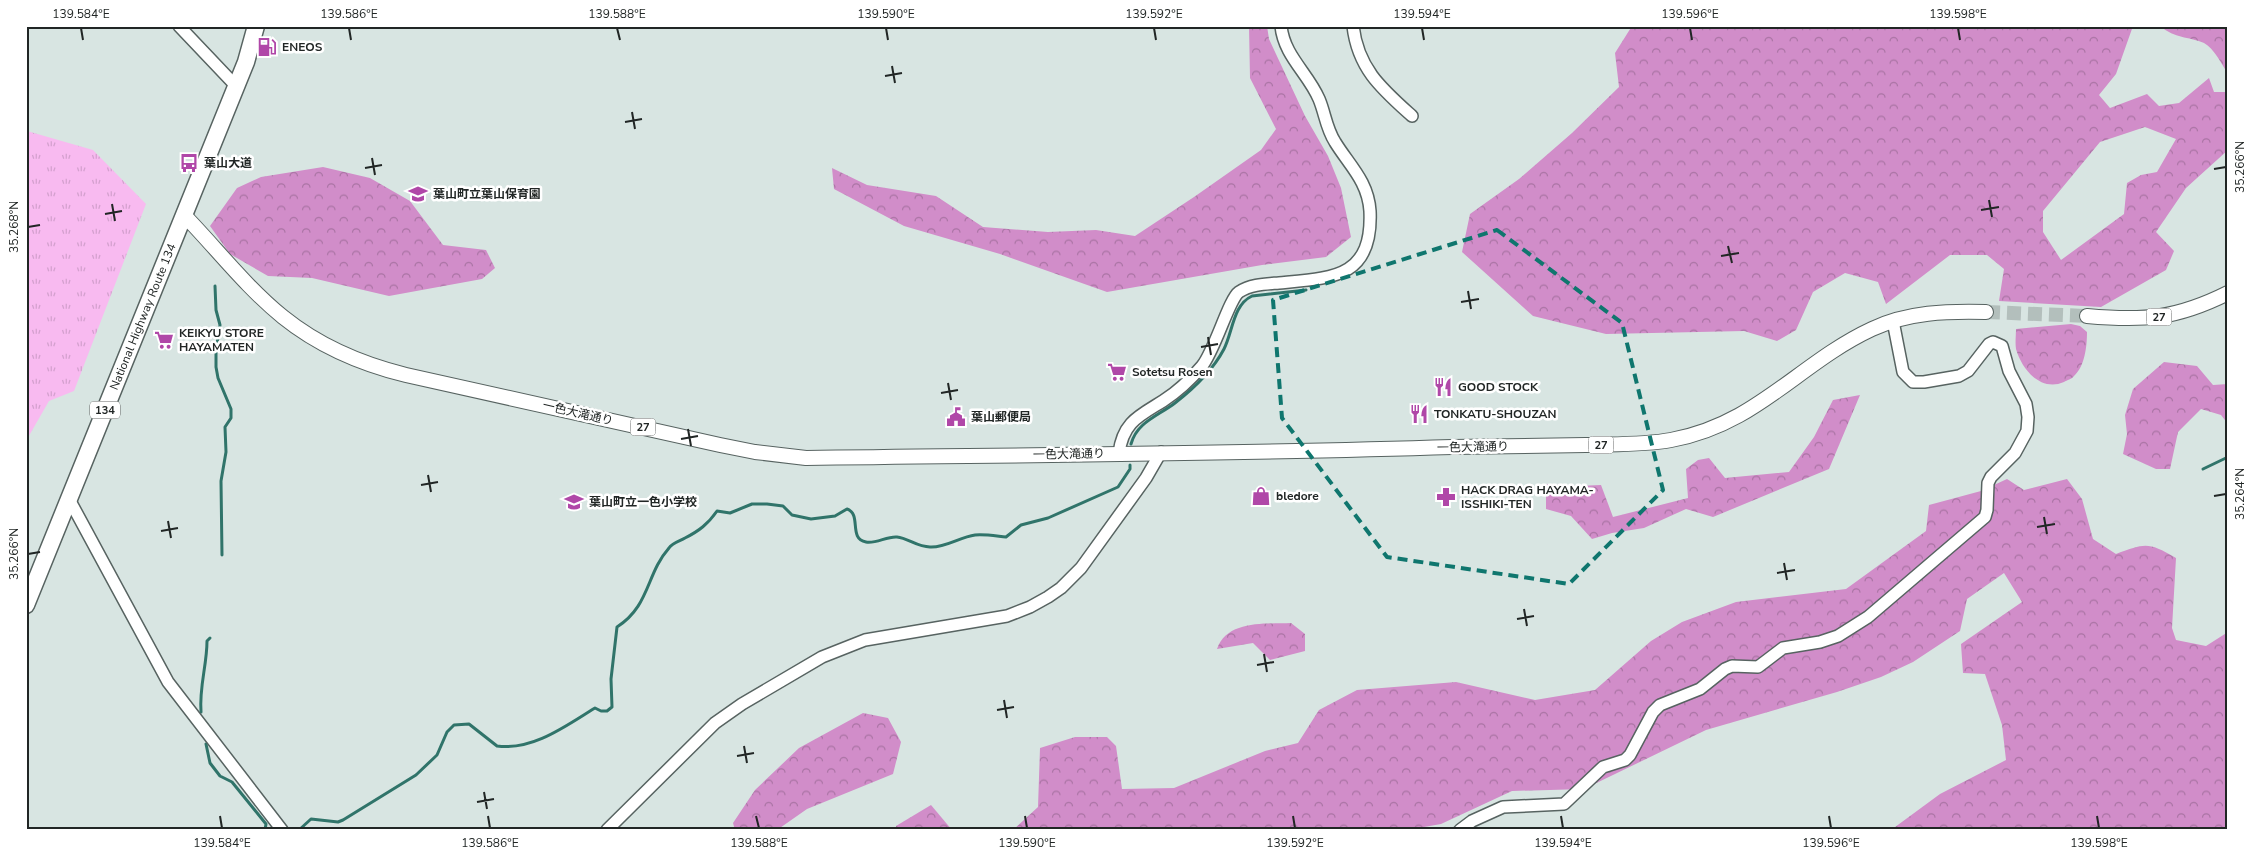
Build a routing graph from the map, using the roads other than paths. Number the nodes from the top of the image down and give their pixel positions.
1 (178, 26) edge
2 (256, 26) edge
3 (1281, 26) edge
4 (1353, 26) edge
5 (236, 86) junction
6 (1412, 116) dead end
7 (184, 215) junction
8 (2228, 293) edge
9 (1986, 312) tunnel mouth
10 (2087, 316) tunnel mouth
11 (1893, 321) junction
12 (1161, 452) junction
13 (1119, 453) junction
14 (69, 499) junction
15 (26, 605) edge
16 (282, 830) edge
17 (607, 830) edge
18 (1460, 830) edge

1 - 5 street
2 - 5 highway, National Highway Route 134 / 134
3 - 13 street
4 - 6 street
5 - 7 highway, National Highway Route 134 / 134
7 - 13 main road, 一色大滝通り / 27
7 - 14 highway, National Highway Route 134 / 134
8 - 10 main road, 27
9 - 11 main road, 一色大滝通り / 27
11 - 12 main road, 一色大滝通り / 27
11 - 18 street
12 - 13 main road, 一色大滝通り / 27
12 - 17 street
14 - 15 highway, National Highway Route 134 / 134
14 - 16 street

